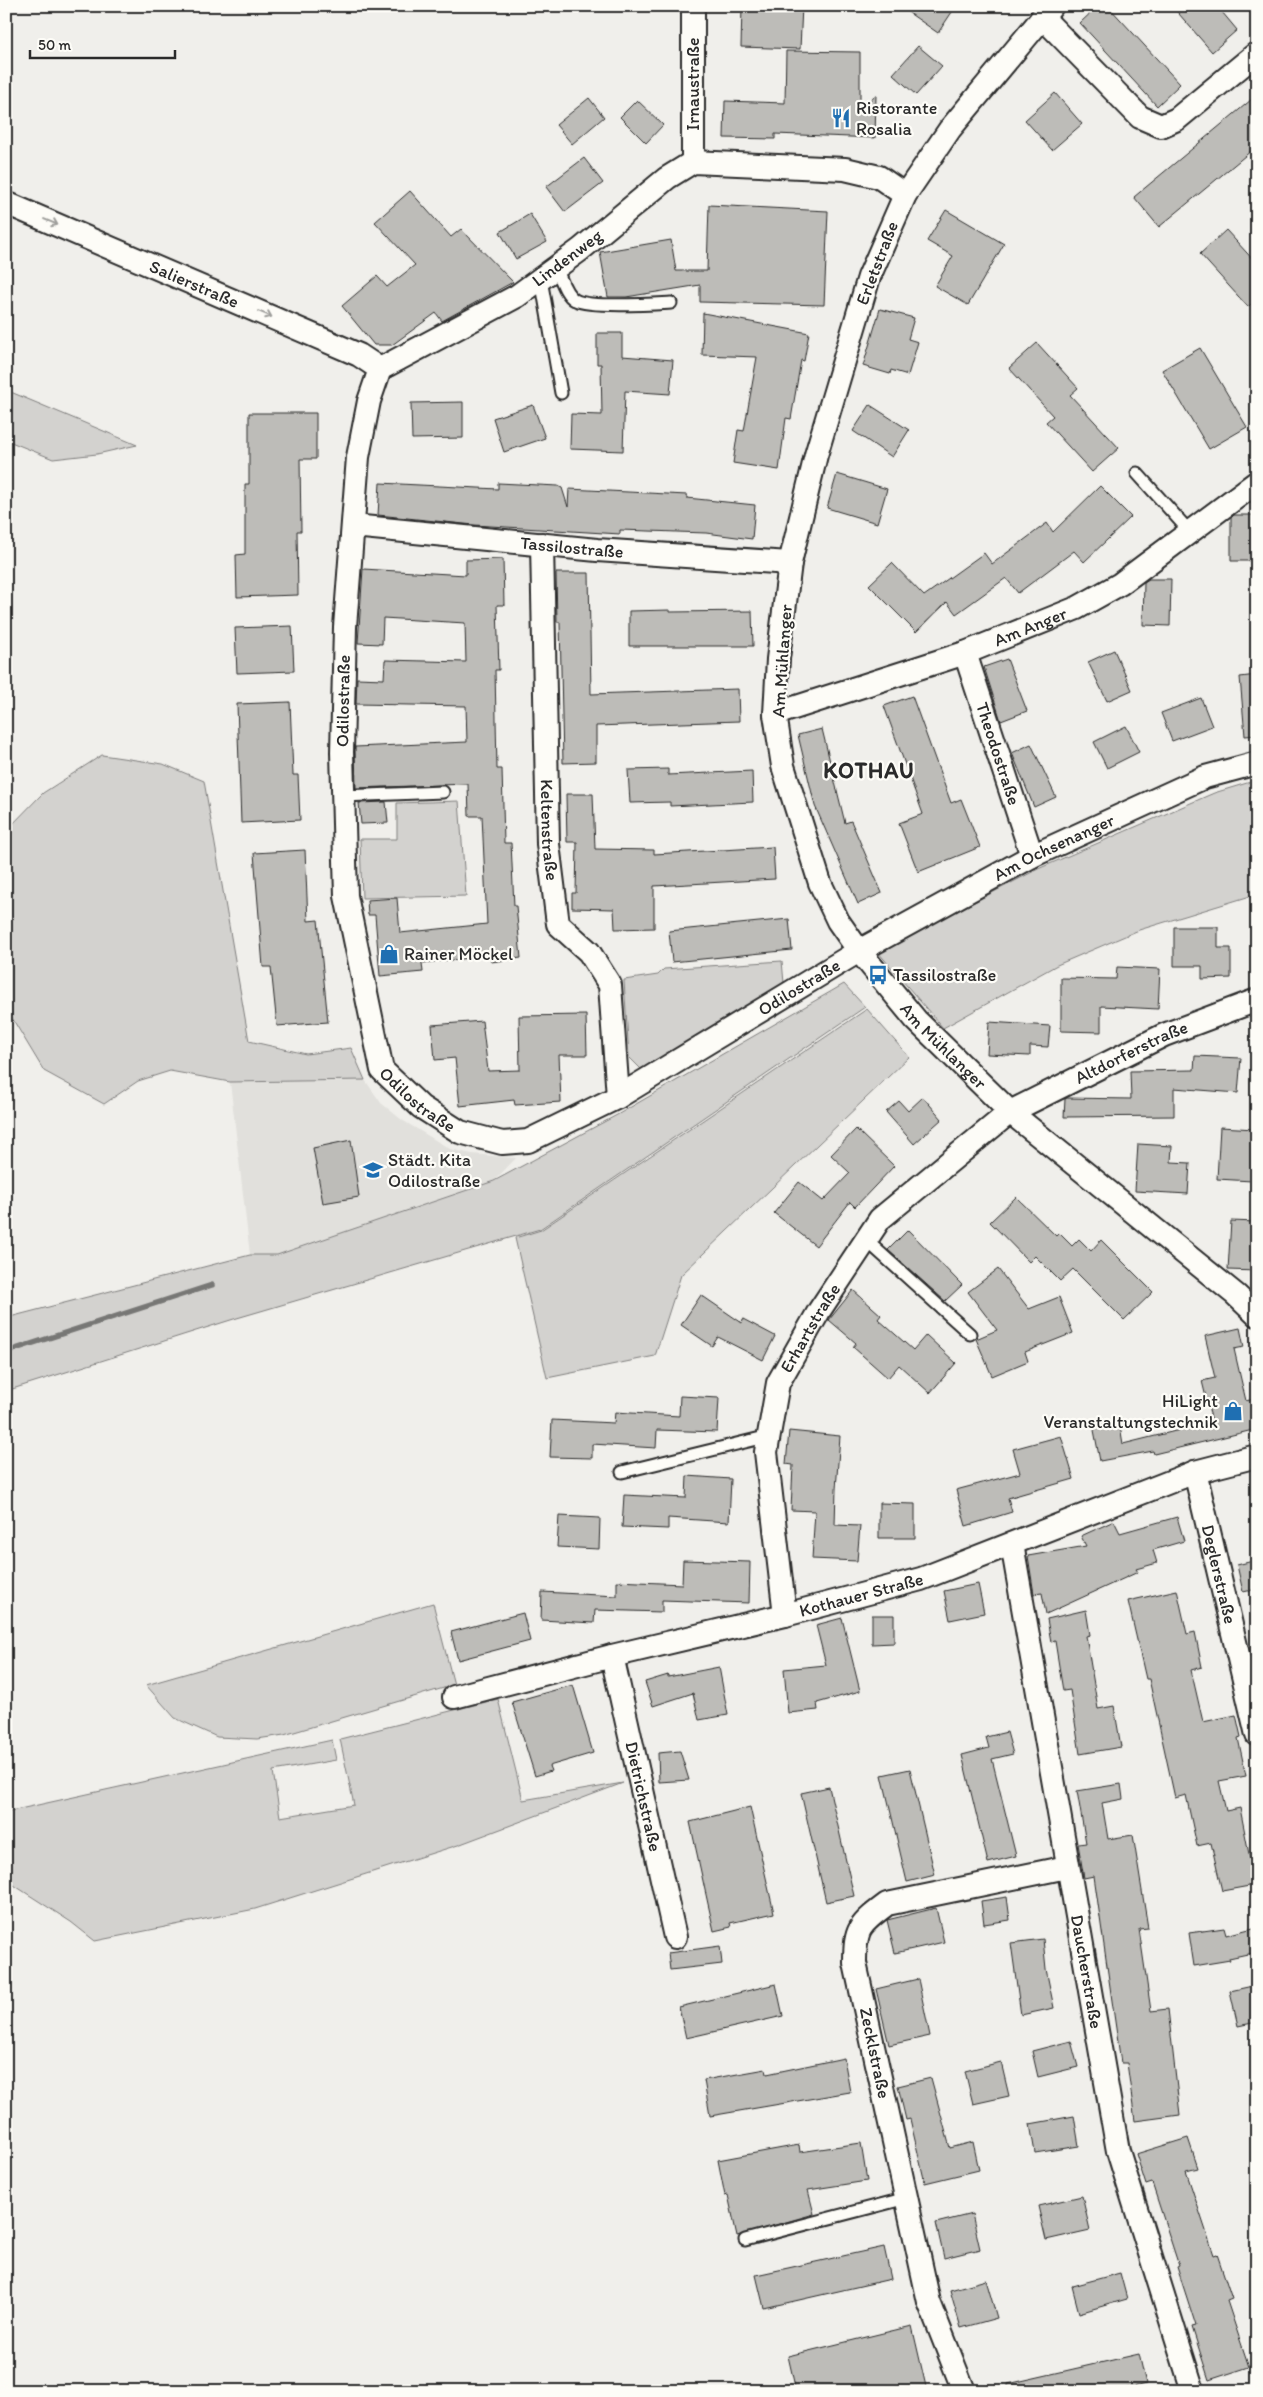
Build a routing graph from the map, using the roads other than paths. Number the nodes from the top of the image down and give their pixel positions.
1 (693, 6) edge
2 (1047, 12) edge
3 (1257, 53) edge
4 (693, 162) junction
5 (905, 195) junction
6 (6, 203) edge
7 (548, 273) junction
8 (671, 303) dead end
9 (380, 369) junction
10 (561, 393) dead end
11 (1137, 473) dead end
12 (1257, 482) edge
13 (353, 526) junction
14 (1190, 532) junction
15 (542, 544) junction
16 (790, 563) junction
17 (965, 653) junction
18 (775, 714) junction
19 (1257, 763) edge
20 (443, 792) dead end
21 (343, 796) junction
22 (1032, 856) junction
23 (859, 951) junction
24 (1257, 1000) edge
25 (618, 1097) junction
26 (1010, 1112) junction
27 (866, 1240) junction
28 (1257, 1315) edge
29 (970, 1334) dead end
30 (769, 1436) junction
31 (1257, 1456) edge
32 (622, 1472) dead end
33 (1195, 1472) junction
34 (1012, 1544) junction
35 (785, 1615) junction
36 (612, 1656) junction
37 (454, 1697) dead end
38 (1257, 1735) edge
39 (1067, 1867) junction
40 (675, 1937) dead end
41 (907, 2198) junction
42 (745, 2240) dead end
43 (1191, 2390) edge
44 (964, 2391) edge

1 - 4 street, Irnaustraße
2 - 3 street
2 - 5 street, Erletstraße
4 - 5 street
4 - 7 street, Lindenweg
5 - 16 street, Erletstraße
6 -> 9 street, Salierstraße
7 - 8 lane
7 - 9 street, Lindenweg
7 - 10 lane
9 - 13 street
11 - 14 lane
12 - 14 street, Am Anger
13 - 15 street, Tassilostraße
13 - 21 street, Odilostraße
14 - 17 street, Am Anger
15 - 16 street, Tassilostraße
15 - 25 street, Keltenstraße
16 - 18 street, Am Mühlanger
17 - 18 street, Am Anger
17 - 22 street, Theodostraße
18 - 23 street, Am Mühlanger
19 - 22 street, Am Ochsenanger
20 - 21 lane
21 - 25 street, Odilostraße
22 - 23 street, Am Ochsenanger
23 - 25 street, Odilostraße
23 - 26 street, Am Mühlanger
24 - 26 street, Altdorferstraße
26 - 27 street, Erhartstraße
26 - 28 street, Am Mühlanger
27 - 29 lane
27 - 30 street, Erhartstraße
30 - 32 lane
30 - 35 street, Erhartstraße
31 - 33 street, Kothauer Straße
33 - 34 street, Kothauer Straße
33 - 38 street, Deglerstraße
34 - 35 street, Kothauer Straße
34 - 39 street, Daucherstraße
35 - 36 street, Kothauer Straße
36 - 37 street, Kothauer Straße
36 - 40 street, Dietrichstraße
39 - 41 street, Zecklstraße
39 - 43 street, Daucherstraße
41 - 42 lane
41 - 44 street, Zecklstraße

